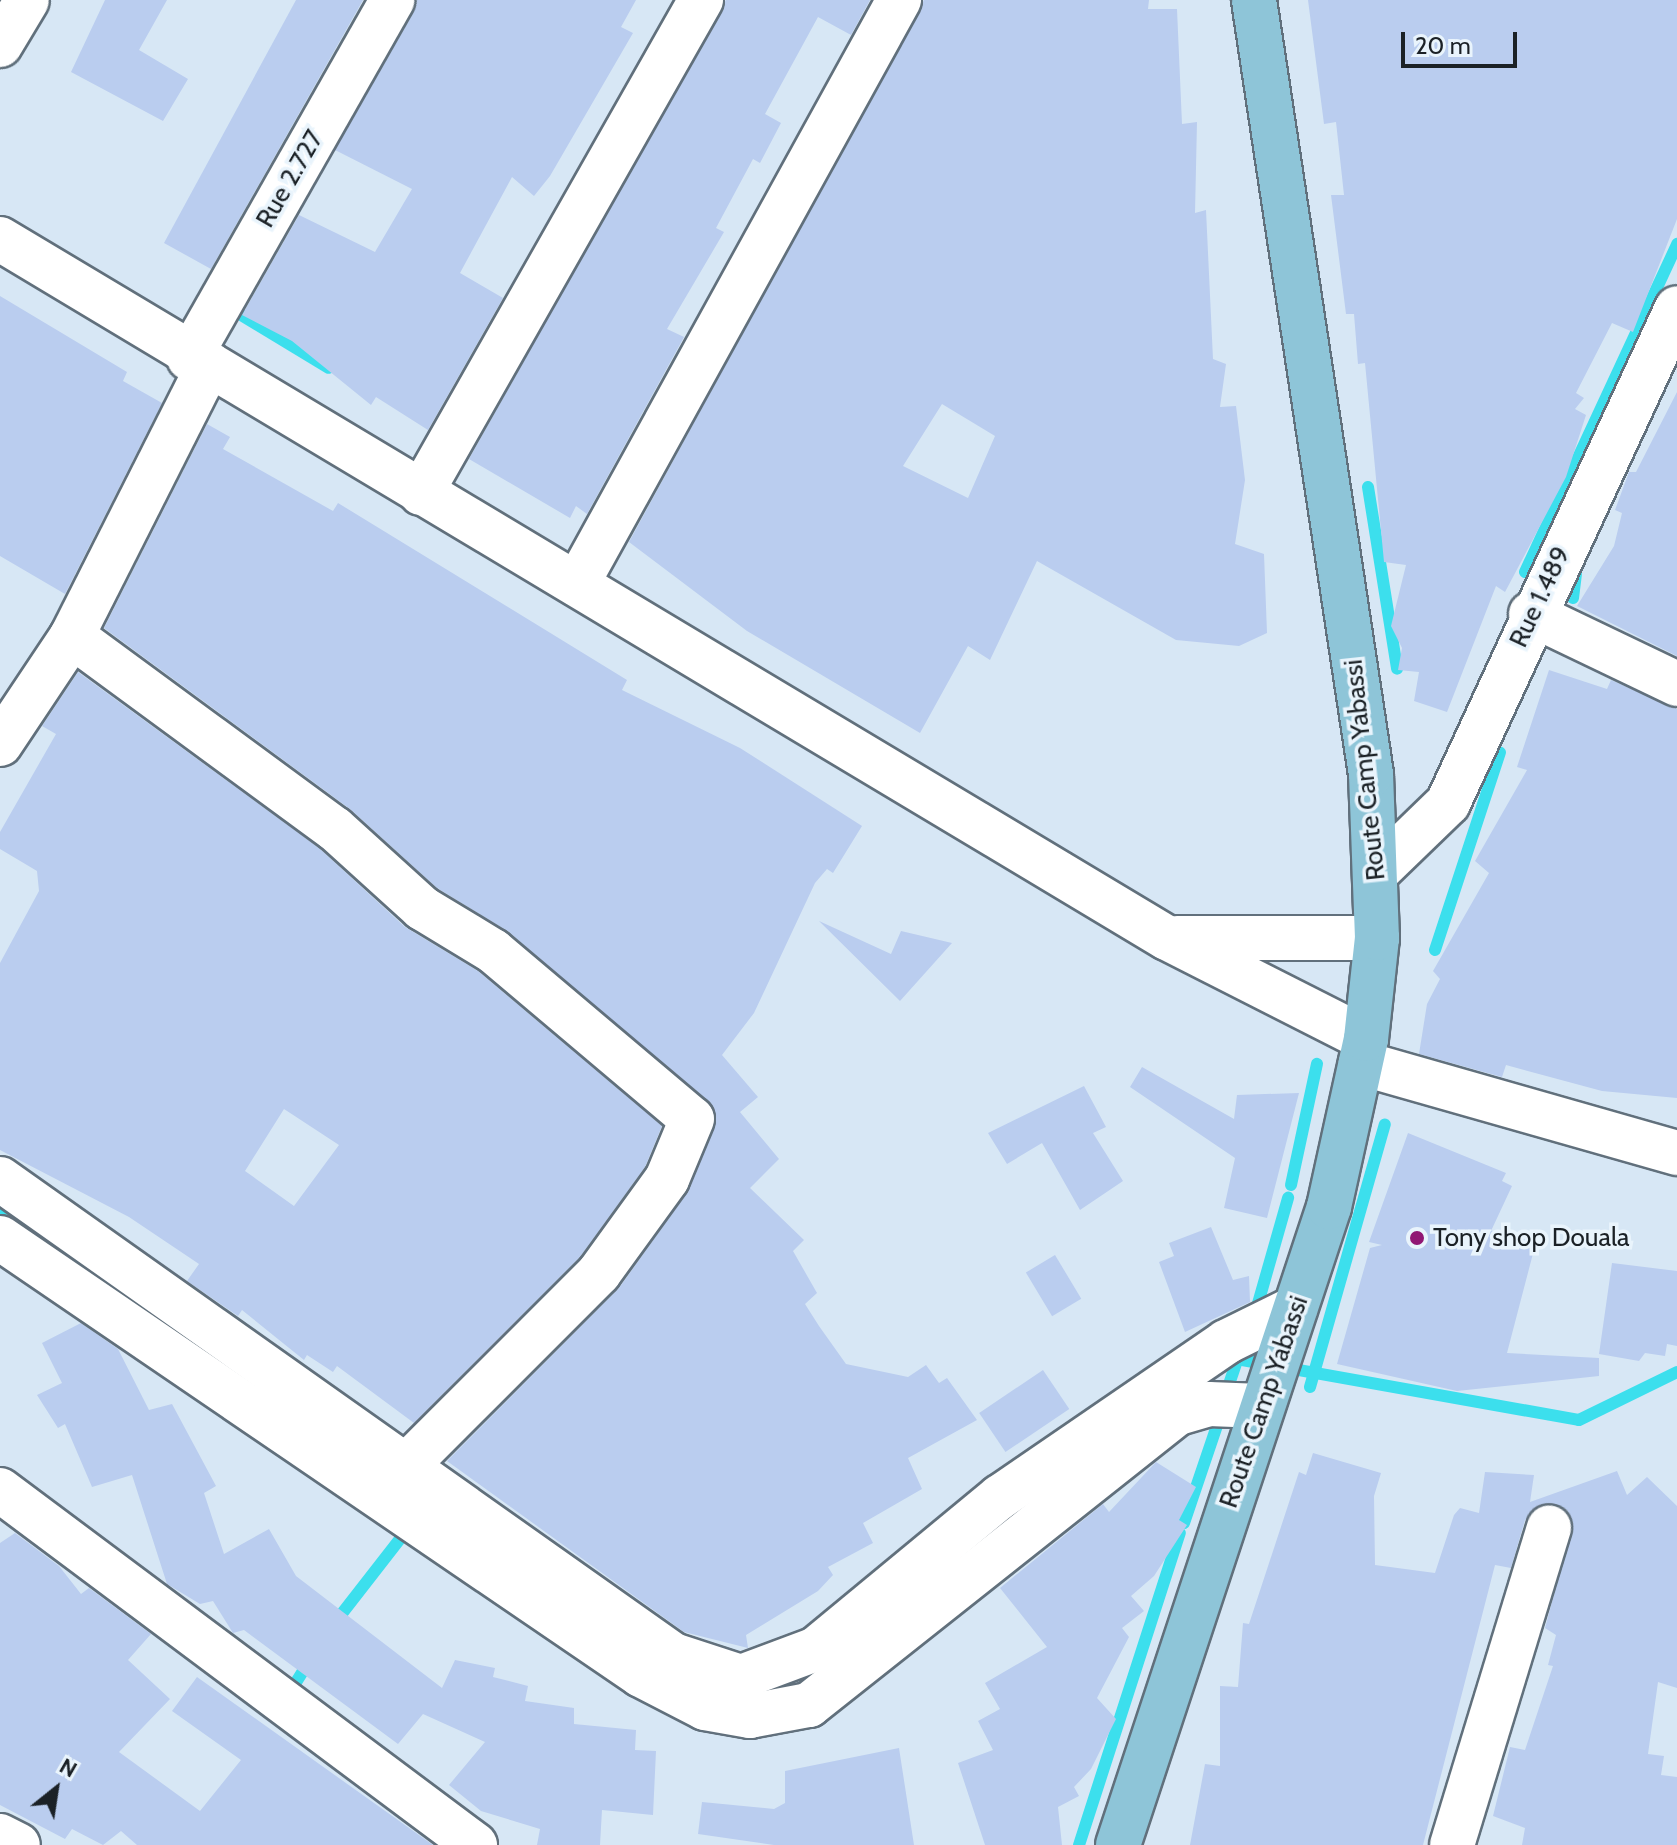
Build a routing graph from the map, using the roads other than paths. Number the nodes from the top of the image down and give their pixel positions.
1 (27, 0) edge
2 (392, 0) edge
3 (701, 0) edge
4 (899, 0) edge
5 (1254, 0) edge
6 (0, 45) edge
7 (0, 239) edge
8 (1677, 308) edge
9 (198, 363) junction
10 (421, 493) junction
11 (577, 584) junction
12 (1531, 614) junction
13 (72, 636) junction
14 (1677, 684) edge
15 (0, 744) edge
16 (1380, 869) junction
17 (1167, 938) junction
18 (1377, 938) junction
19 (1363, 1051) junction
20 (1677, 1153) edge
21 (0, 1179) edge
22 (0, 1238) edge
23 (1291, 1322) junction
24 (1264, 1398) junction
25 (404, 1468) junction
26 (0, 1490) edge
27 (1549, 1528) dead end
28 (0, 1836) edge
29 (18, 1845) edge
30 (475, 1845) edge
31 (1118, 1845) edge
32 (1452, 1845) edge

1 - 6 street
2 - 9 street, Rue 2.727
3 - 10 street
4 - 11 street
5 - 16 main road, Route Camp Yabassi
7 - 9 street
8 - 12 street, Rue 1.489
9 - 10 street
9 - 13 street, Rue 2.727
10 - 11 street
11 - 17 street
12 - 14 street
12 - 16 street, Rue 1.489
13 - 15 street, Rue 2.727
13 - 25 street
16 - 18 main road, Route Camp Yabassi
17 - 18 street
17 - 19 street
18 - 19 main road, Route Camp Yabassi
19 - 20 street
19 - 23 main road, Route Camp Yabassi
21 - 25 street
22 - 24 street
23 - 24 main road, Route Camp Yabassi
23 - 25 street
24 - 31 main road, Route Camp Yabassi
26 - 30 street
27 - 32 street
28 - 29 street

